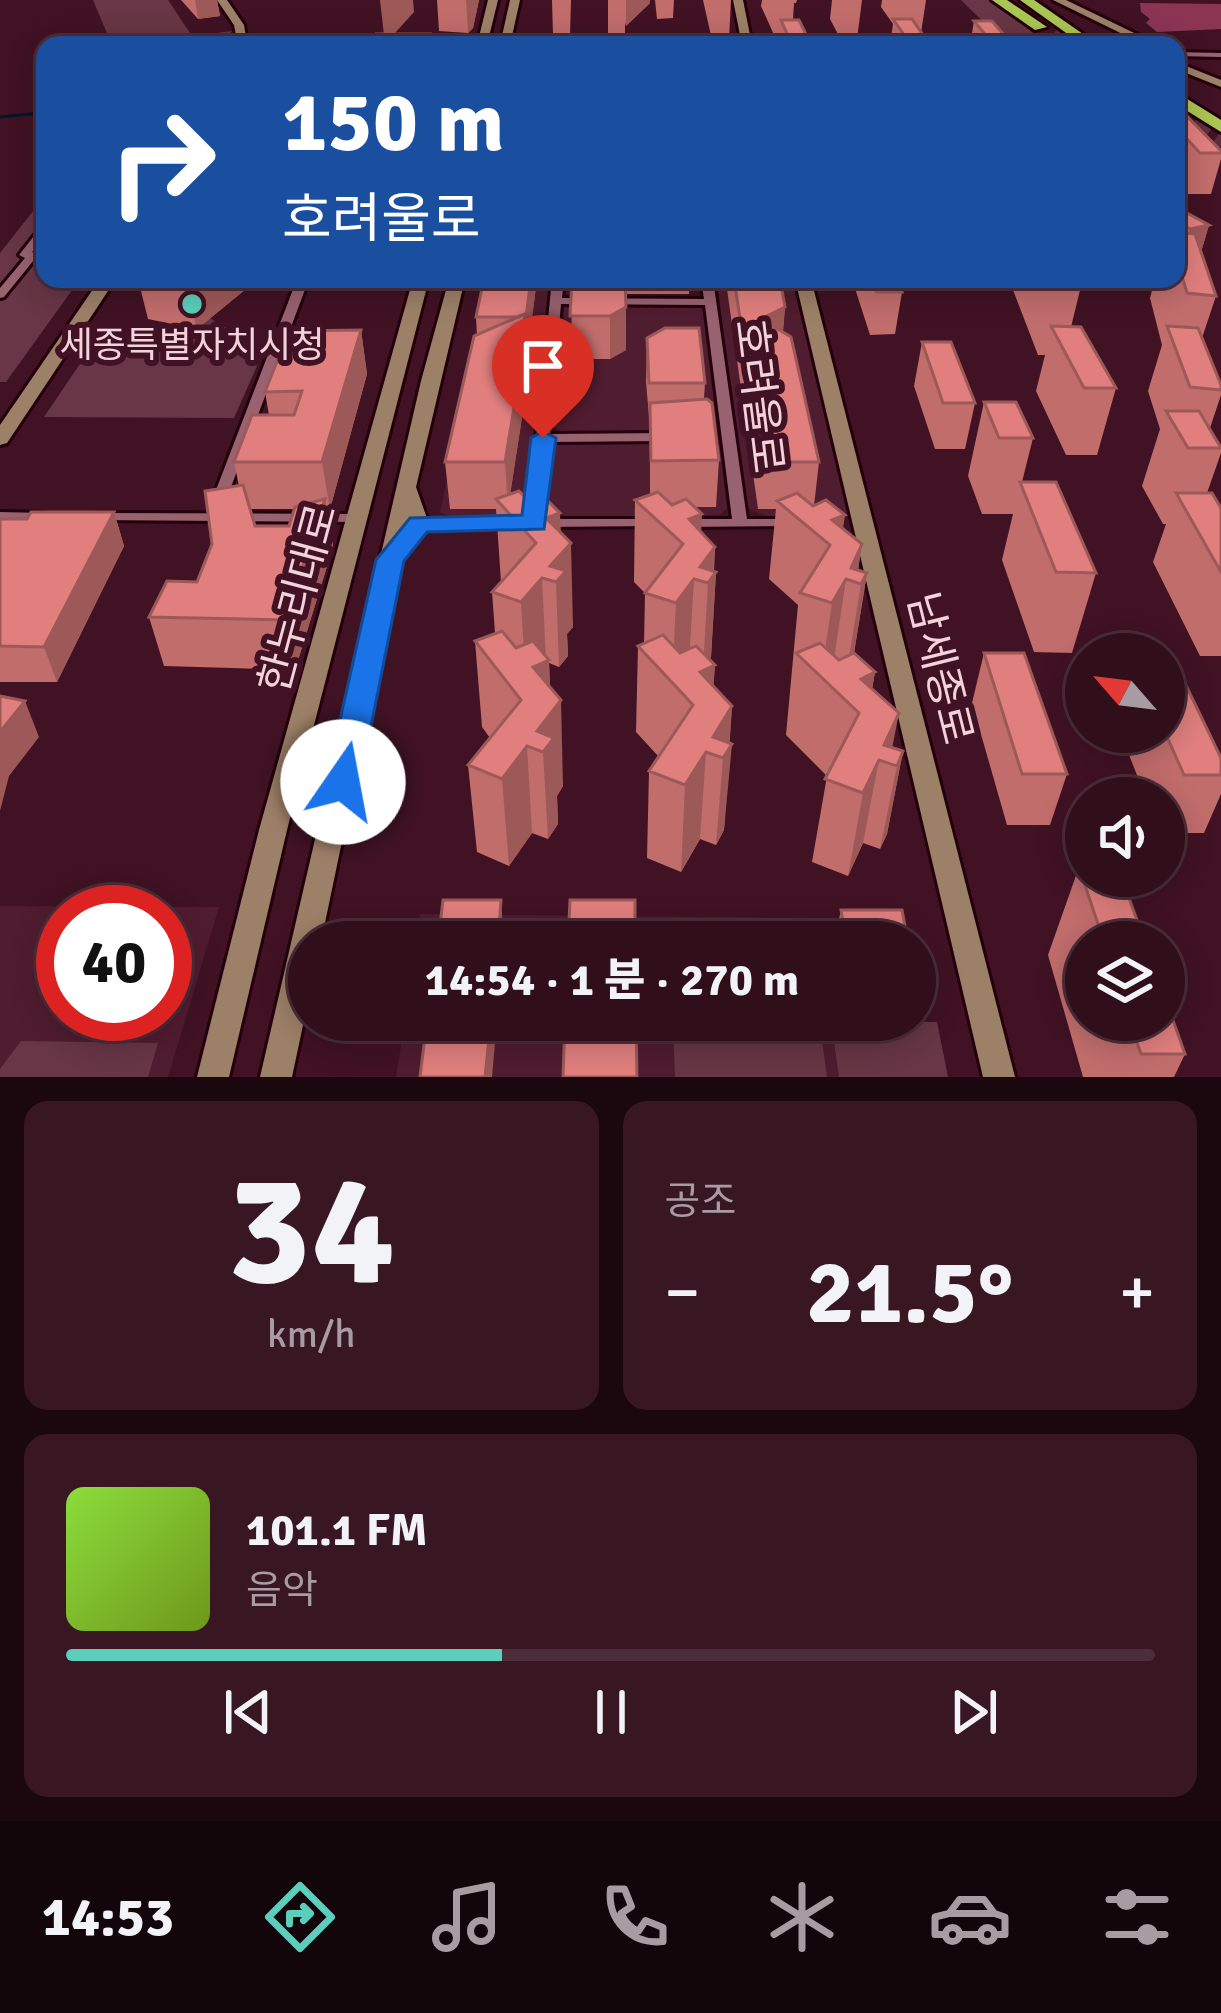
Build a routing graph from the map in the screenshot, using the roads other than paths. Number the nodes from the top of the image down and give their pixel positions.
1 (222, 0) edge
2 (234, 0) edge
3 (493, 0) edge
4 (514, 0) edge
5 (738, 0) edge
6 (1002, 0) edge
7 (1015, 0) edge
8 (1025, 0) edge
9 (1058, 0) edge
10 (1031, 20) junction
11 (1055, 20) junction
12 (241, 36) edge
13 (262, 36) edge
14 (484, 36) edge
15 (507, 36) edge
16 (745, 36) edge
17 (1046, 36) tunnel mouth
18 (1048, 36) tunnel mouth
19 (1081, 36) edge
20 (1134, 36) edge
21 (1221, 56) edge
22 (1185, 58) edge
23 (1185, 63) edge
24 (1221, 82) edge
25 (1185, 103) tunnel mouth
26 (1221, 127) tunnel mouth
27 (36, 240) edge
28 (88, 288) edge
29 (102, 288) edge
30 (300, 288) edge
31 (420, 288) edge
32 (455, 288) edge
33 (557, 288) edge
34 (709, 288) edge
35 (805, 288) edge
36 (0, 295) edge
37 (556, 302) junction
38 (711, 302) junction
39 (0, 417) edge
40 (704, 436) edge
41 (727, 436) junction
42 (681, 437) edge
43 (543, 438) junction
44 (0, 440) edge
45 (406, 486) junction
46 (0, 516) edge
47 (212, 517) junction
48 (360, 518) junction
49 (535, 523) junction
50 (740, 523) junction
51 (806, 523) edge
52 (419, 524) junction
53 (390, 560) junction
54 (213, 1077) edge
55 (276, 1077) edge
56 (999, 1077) edge

1 - 12 street
2 - 13 street
3 - 14 street
4 - 15 street
5 - 16 street
6 - 10 highway
7 - 10 highway
8 - 11 highway
9 - 20 street
10 - 11 highway
10 - 17 highway
10 - 18 highway
11 - 19 highway
21 - 22 street
23 - 24 street
25 - 26 highway
27 - 36 street
28 - 39 street
29 - 44 street
30 - 47 street
31 - 48 street, 한누리대로
32 - 45 street, 한누리대로
33 - 37 street
34 - 38 street, 호려울로
35 - 56 street, 남세종로
37 - 38 street
37 - 43 street
38 - 41 street, 호려울로
40 - 41 street
41 - 50 street, 호려울로
42 - 43 street
43 - 49 street
45 - 52 street
45 - 53 street, 한누리대로
46 - 47 street
47 - 48 street
48 - 54 street, 한누리대로
49 - 50 street, 호려울로
49 - 52 street, 호려울로
50 - 51 street, 호려울로
52 - 53 street
53 - 55 street, 한누리대로

